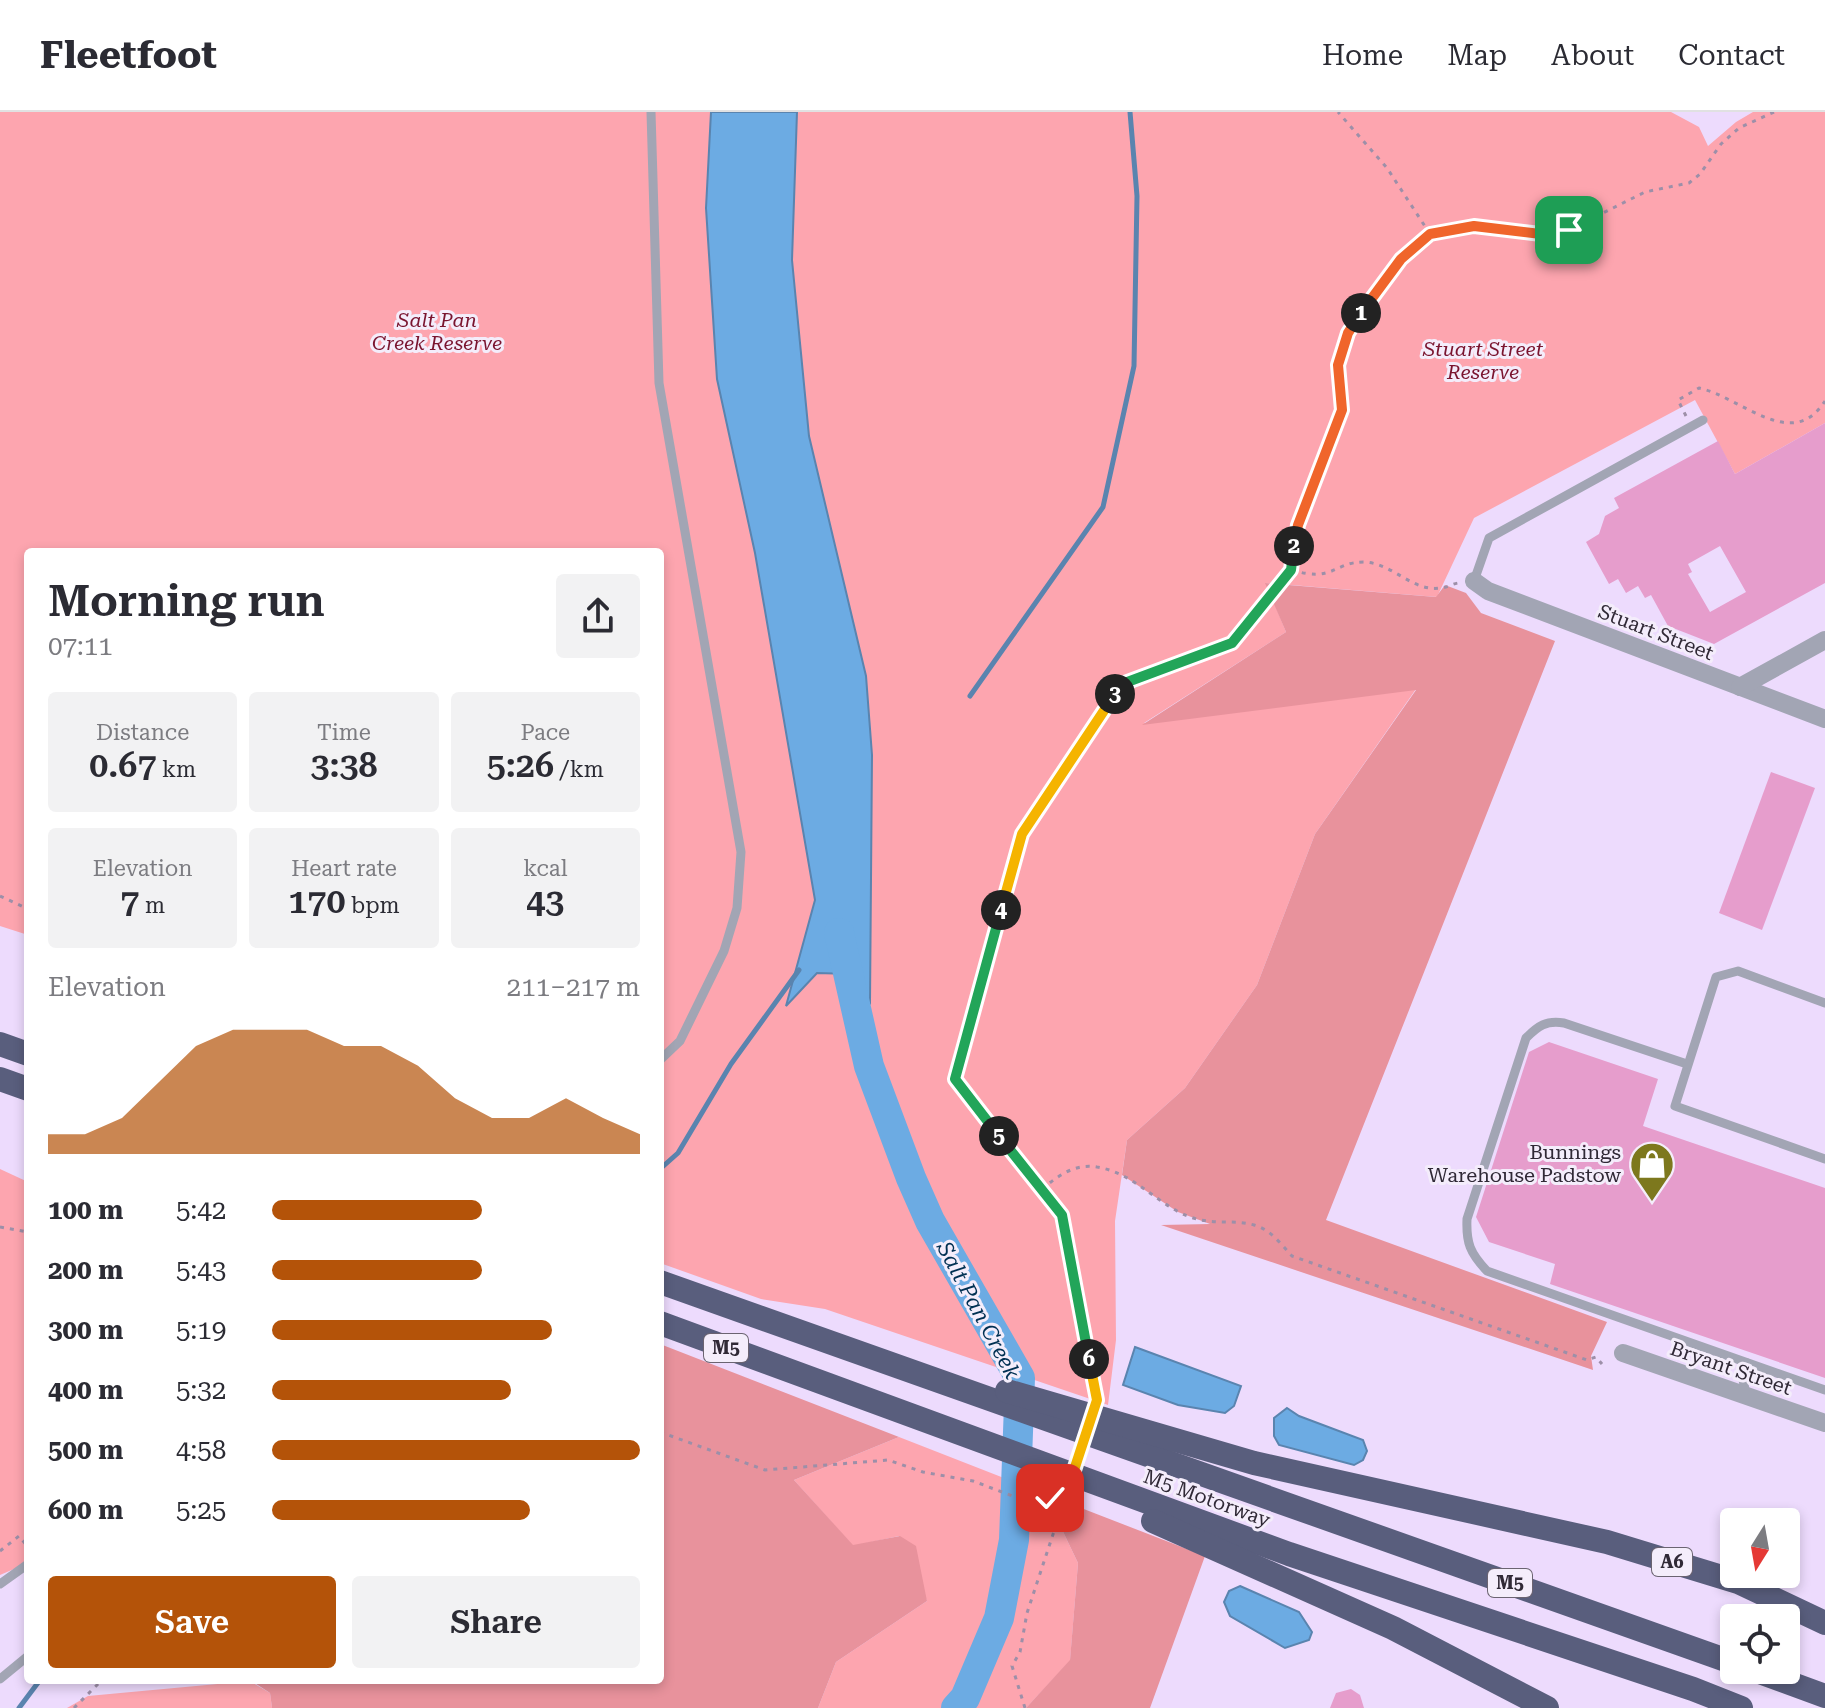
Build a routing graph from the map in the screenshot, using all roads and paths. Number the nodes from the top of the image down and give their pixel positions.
1 (651, 112) edge
2 (1338, 112) edge
3 (1774, 112) edge
4 (1430, 234) junction
5 (1825, 401) edge
6 (1703, 420) dead end
7 (1691, 427) junction
8 (1291, 570) junction
9 (1474, 581) junction
10 (1825, 640) edge
11 (1740, 687) junction
12 (1825, 719) edge
13 (0, 896) edge
14 (24, 907) edge
15 (1825, 1003) edge
16 (0, 1044) edge
17 (24, 1053) edge
18 (664, 1056) edge
19 (1687, 1064) junction
20 (0, 1079) edge
21 (24, 1088) edge
22 (1825, 1159) edge
23 (1042, 1189) junction
24 (0, 1227) edge
25 (24, 1231) edge
26 (664, 1283) edge
27 (664, 1325) edge
28 (1623, 1353) dead end
29 (1747, 1363) junction
30 (1602, 1364) dead end
31 (1825, 1390) edge
32 (1747, 1397) junction
33 (1097, 1400) dead end
34 (1825, 1423) edge
35 (664, 1433) edge
36 (1181, 1456) junction
37 (1069, 1484) dead end
38 (1060, 1513) junction
39 (1161, 1516) junction
40 (24, 1542) edge
41 (0, 1551) edge
42 (24, 1567) edge
43 (0, 1584) edge
44 (1823, 1619) edge
45 (1720, 1658) edge
46 (24, 1659) edge
47 (0, 1679) edge
48 (98, 1684) edge
49 (1792, 1684) edge
50 (1825, 1696) edge
51 (74, 1708) edge
52 (1025, 1708) edge
53 (1547, 1708) edge
54 (1741, 1708) edge

1 - 18 lane
2 - 4 path
3 - 4 path
4 - 8 path
5 - 7 path
6 - 7 lane
7 - 9 lane
8 - 9 path
8 - 23 path
9 - 11 street, Stuart Street
10 - 11 street
11 - 12 street, Stuart Street
13 - 14 path
15 - 19 lane
16 - 17 highway
19 - 22 lane
19 - 29 lane
20 - 21 highway
23 - 30 path
23 - 33 path
24 - 25 path
26 - 36 highway, M5
27 - 39 highway, M5 Motorway / M5
28 - 32 street, Bryant Street
29 - 31 lane
29 - 32 lane
32 - 34 street, Bryant Street
35 - 38 path
36 - 44 highway, A6
36 - 45 highway, M5 Motorway / M5
37 - 38 path
38 - 52 path
39 - 53 highway, M5
39 - 54 highway, M5 Motorway / M5
40 - 41 path
42 - 43 lane
46 - 47 lane
48 - 51 path
49 - 50 highway

